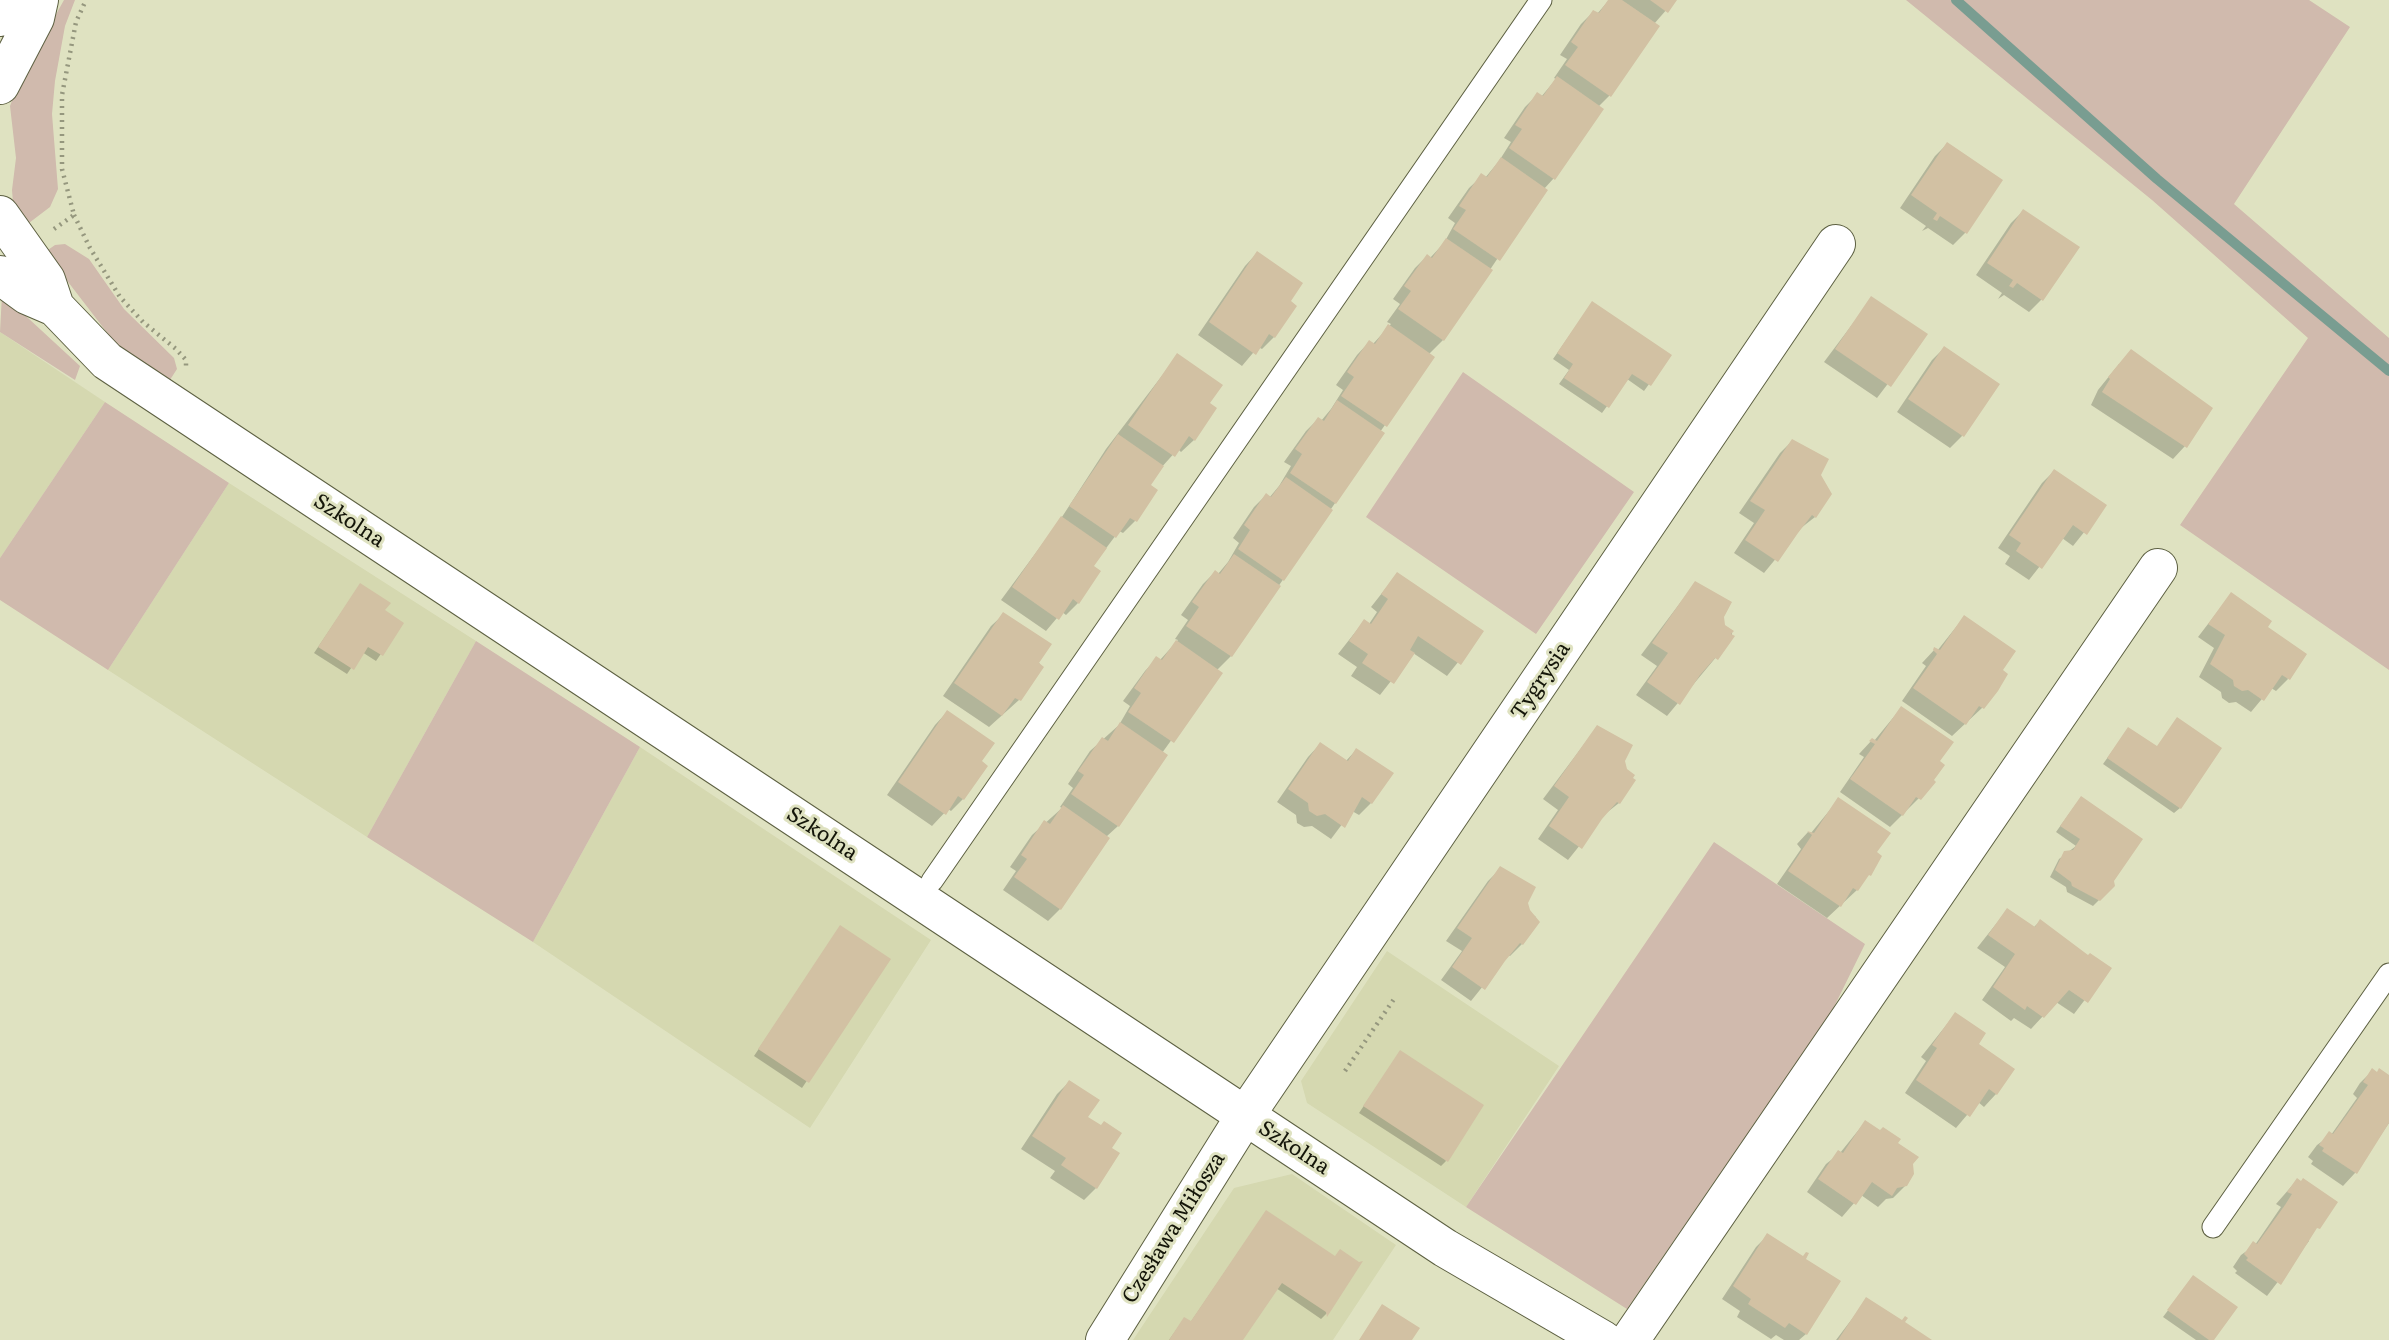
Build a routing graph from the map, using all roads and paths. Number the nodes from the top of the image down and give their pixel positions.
1 (15, 0) edge
2 (39, 0) edge
3 (86, 0) edge
4 (1541, 0) edge
5 (0, 17) edge
6 (0, 85) edge
7 (0, 215) edge
8 (74, 215) junction
9 (46, 236) dead end
10 (1836, 244) dead end
11 (0, 275) edge
12 (55, 307) junction
13 (184, 412) junction
14 (2158, 568) dead end
15 (932, 881) dead end
16 (2389, 974) edge
17 (1394, 999) dead end
18 (1345, 1071) dead end
19 (1245, 1116) junction
20 (2213, 1227) dead end
21 (1105, 1340) edge
22 (1603, 1340) edge
23 (1630, 1340) edge

1 - 5 street
2 - 6 street
3 - 8 path
4 - 15 lane
7 - 12 street, Szkolna
8 - 9 path
8 - 13 path
10 - 19 street, Tygrysia
11 - 12 street, Szkolna
12 - 13 street, Szkolna
13 - 19 street, Szkolna
14 - 23 street
16 - 20 lane
17 - 18 path
19 - 21 street, Czesława Miłosza
19 - 22 street, Szkolna

